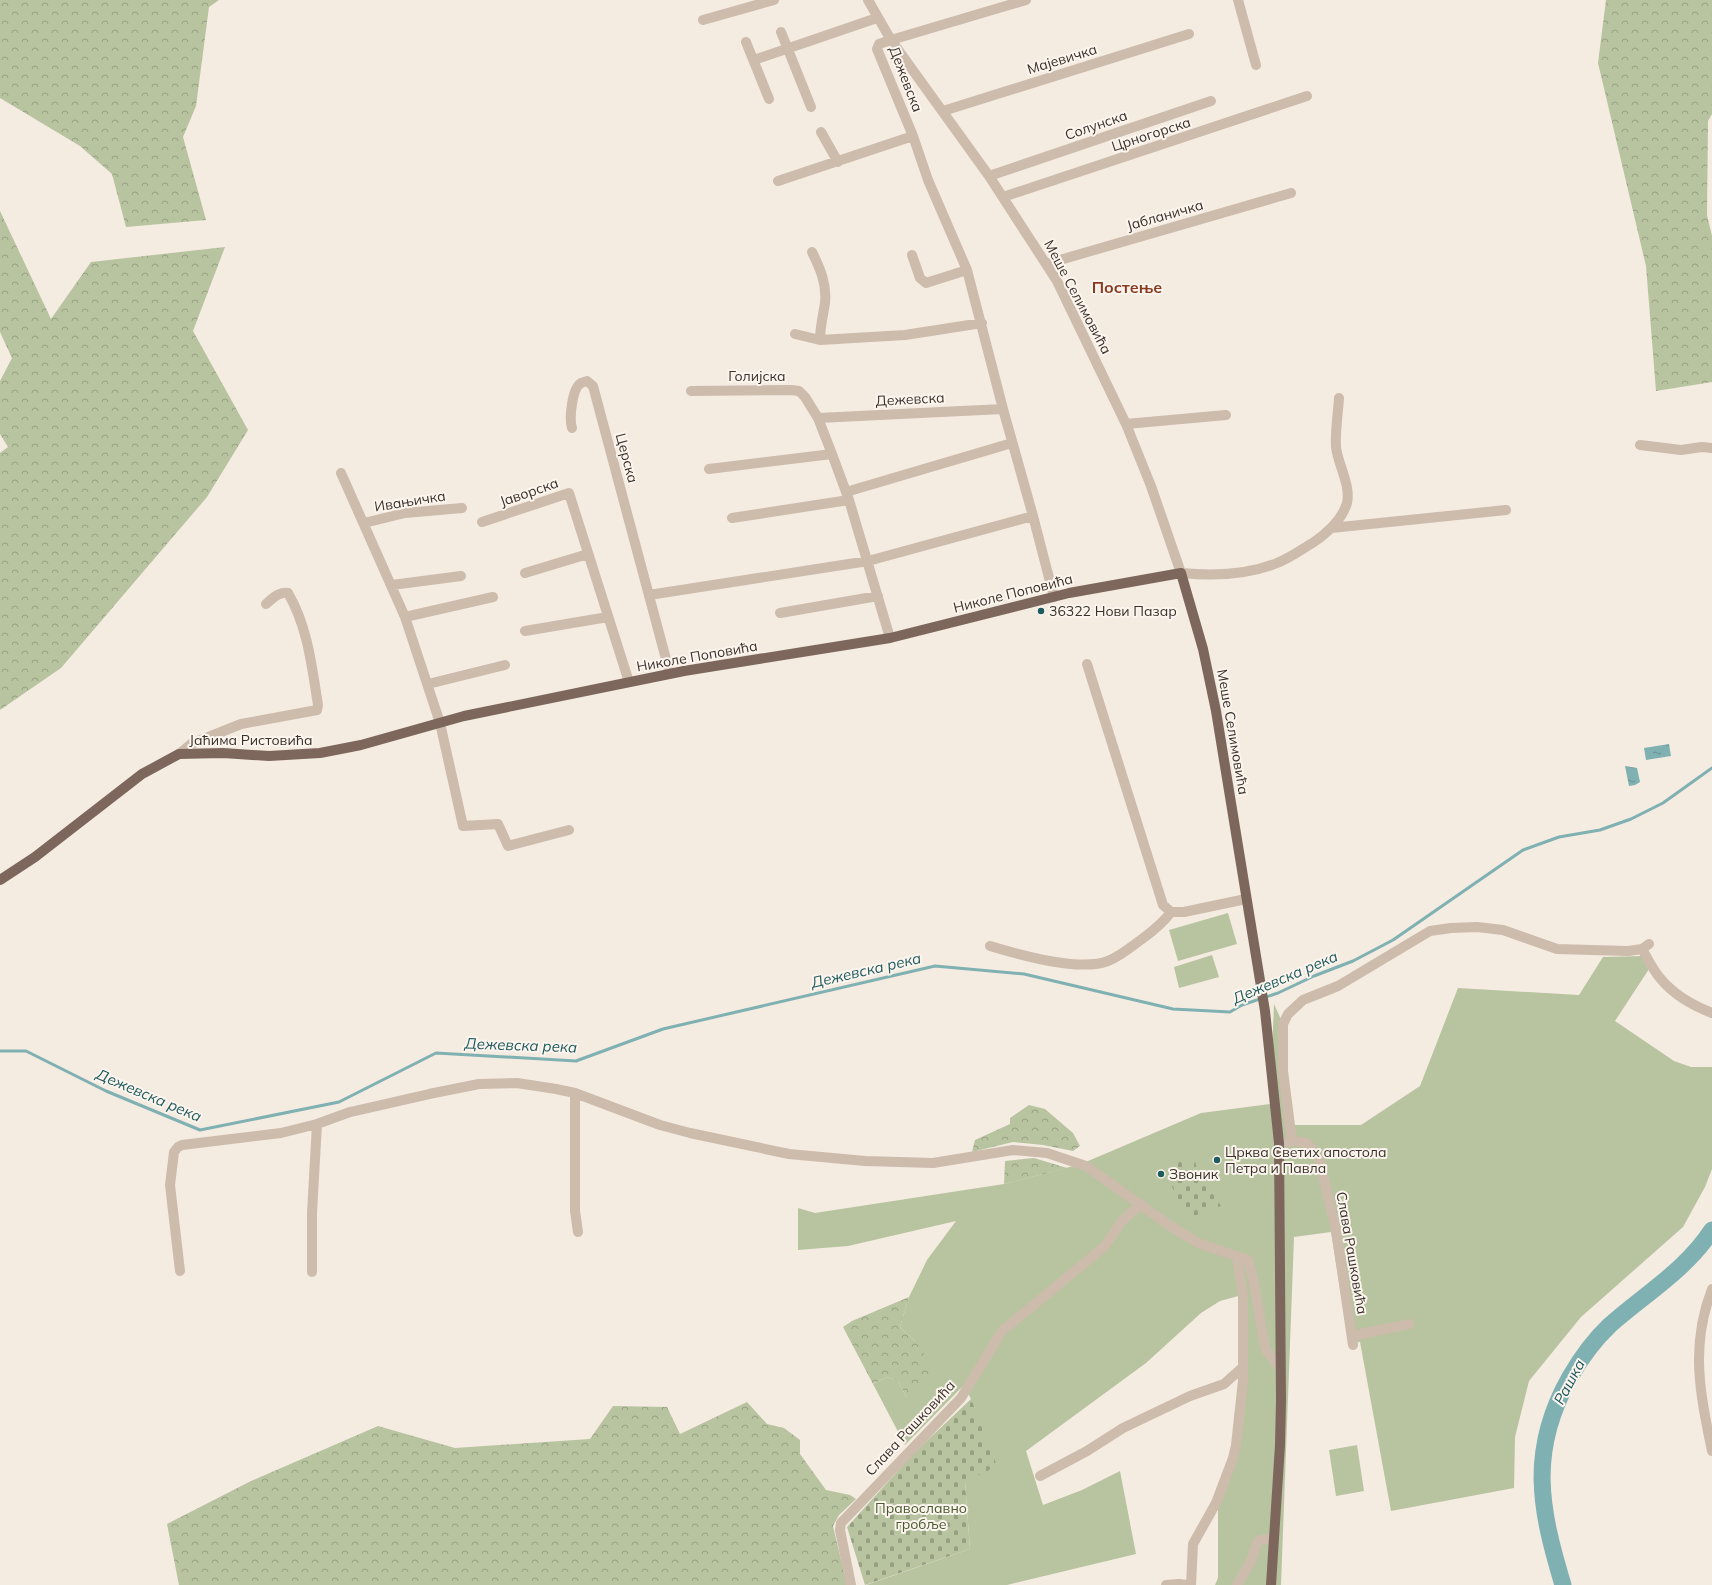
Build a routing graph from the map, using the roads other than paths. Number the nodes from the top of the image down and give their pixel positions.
1 (774, 0) edge
2 (868, 0) edge
3 (1026, 0) edge
4 (1238, 0) edge
5 (877, 18) junction
6 (703, 20) dead end
7 (781, 32) dead end
8 (1189, 34) dead end
9 (891, 40) junction
10 (746, 42) dead end
11 (788, 49) junction
12 (754, 60) junction
13 (1256, 65) dead end
14 (1307, 96) dead end
15 (769, 99) dead end
16 (1211, 101) dead end
17 (811, 107) dead end
18 (942, 111) junction
19 (821, 132) dead end
20 (913, 136) junction
21 (838, 162) junction
22 (989, 176) junction
23 (778, 182) dead end
24 (1291, 193) dead end
25 (1003, 197) junction
26 (812, 252) dead end
27 (912, 255) dead end
28 (1046, 264) junction
29 (967, 270) junction
30 (982, 323) junction
31 (795, 334) dead end
32 (820, 340) junction
33 (691, 391) dead end
34 (1339, 398) dead end
35 (1003, 409) junction
36 (1226, 414) dead end
37 (818, 418) junction
38 (1126, 424) junction
39 (572, 428) dead end
40 (1012, 443) junction
41 (1640, 445) dead end
42 (1712, 448) edge
43 (832, 454) junction
44 (709, 469) dead end
45 (341, 473) dead end
46 (847, 496) junction
47 (462, 508) dead end
48 (1506, 510) dead end
49 (1033, 516) junction
50 (732, 518) dead end
51 (482, 522) dead end
52 (364, 523) junction
53 (1331, 528) junction
54 (588, 554) junction
55 (868, 561) junction
56 (524, 573) dead end
57 (1181, 573) junction
58 (462, 576) dead end
59 (392, 585) junction
60 (649, 595) junction
61 (878, 596) junction
62 (493, 597) dead end
63 (1054, 597) junction
64 (266, 604) dead end
65 (780, 613) dead end
66 (405, 617) junction
67 (608, 618) junction
68 (525, 631) dead end
69 (890, 638) junction
70 (1087, 664) dead end
71 (504, 665) dead end
72 (670, 674) junction
73 (629, 682) junction
74 (428, 684) junction
75 (440, 723) junction
76 (179, 754) junction
77 (569, 830) dead end
78 (0, 880) edge
79 (1246, 899) junction
80 (1171, 912) junction
81 (990, 946) dead end
82 (1712, 1014) edge
83 (575, 1093) junction
84 (318, 1124) junction
85 (1292, 1141) junction
86 (1279, 1143) junction
87 (1141, 1204) junction
88 (578, 1232) dead end
89 (1237, 1257) junction
90 (180, 1271) dead end
91 (312, 1272) dead end
92 (1712, 1289) edge
93 (1409, 1324) dead end
94 (1242, 1368) junction
95 (1280, 1368) junction
96 (1712, 1451) edge
97 (1040, 1476) dead end
98 (1273, 1539) junction
99 (851, 1585) edge
100 (1166, 1585) edge
101 (1186, 1585) edge
102 (1191, 1585) edge
103 (1237, 1585) edge
104 (1271, 1585) edge

1 - 6 street
2 - 5 street, Меше Селимовића
3 - 9 street
4 - 13 street
5 - 9 street, Меше Селимовића
5 - 11 street
7 - 11 street
8 - 18 street, Мајевичка
9 - 18 street, Меше Селимовића
9 - 20 street, Дежевска
10 - 12 street
11 - 12 street
11 - 17 street
12 - 15 street
14 - 25 street, Црногорска
16 - 22 street, Солунска
18 - 22 street, Меше Селимовића
19 - 21 street
20 - 21 street
20 - 29 street, Дежевска
21 - 23 street
22 - 25 street, Меше Селимовића
24 - 28 street, Јабланичка
25 - 28 street, Меше Селимовића
26 - 32 street
27 - 29 street
28 - 38 street, Меше Селимовића
29 - 30 street, Дежевска
30 - 32 street
30 - 35 street, Дежевска
31 - 32 street
33 - 37 street, Голијска
34 - 53 street
35 - 37 street, Дежевска
35 - 40 street, Дежевска
36 - 38 street
37 - 43 street, Голијска
38 - 57 street, Меше Селимовића
39 - 60 street, Церска
40 - 46 street
40 - 49 street, Дежевска
41 - 42 street
43 - 44 street
43 - 46 street, Голијска
45 - 52 street, Ивањичка
46 - 50 street
46 - 55 street, Голијска
47 - 52 street, Ивањичка
48 - 53 street
49 - 55 street
49 - 63 street, Дежевска
51 - 54 street, Јаворска
52 - 59 street, Ивањичка
53 - 57 street
54 - 56 street
54 - 67 street, Јаворска
55 - 60 street
55 - 61 street, Голијска
57 - 63 main road, Николе Поповића
57 - 79 main road, Меше Селимовића
58 - 59 street
59 - 66 street, Ивањичка
60 - 72 street, Церска
61 - 65 street
61 - 69 street, Голијска
62 - 66 street
63 - 69 main road, Николе Поповића
64 - 76 street, Јаћима Ристовића
66 - 74 street, Ивањичка
67 - 68 street
67 - 73 street, Јаворска
69 - 72 main road, Николе Поповића
70 - 80 street
71 - 74 street
72 - 73 main road, Николе Поповића
73 - 75 main road, Николе Поповића
74 - 75 street, Ивањичка
75 - 76 main road, Јаћима Ристовића
75 - 77 street
76 - 78 main road, Јаћима Ристовића
79 - 80 street
79 - 86 main road, Меше Селимовића
80 - 81 street
82 - 85 street
83 - 84 street
83 - 87 street
83 - 88 street
84 - 90 street
84 - 91 street
85 - 86 street
85 - 93 street, Слава Рашковића
86 - 95 main road
87 - 89 street
87 - 99 street, Слава Рашковића
89 - 94 street
89 - 95 street
92 - 96 street
94 - 97 street
94 - 102 street
95 - 98 main road
98 - 103 street
98 - 104 main road
100 - 101 street

